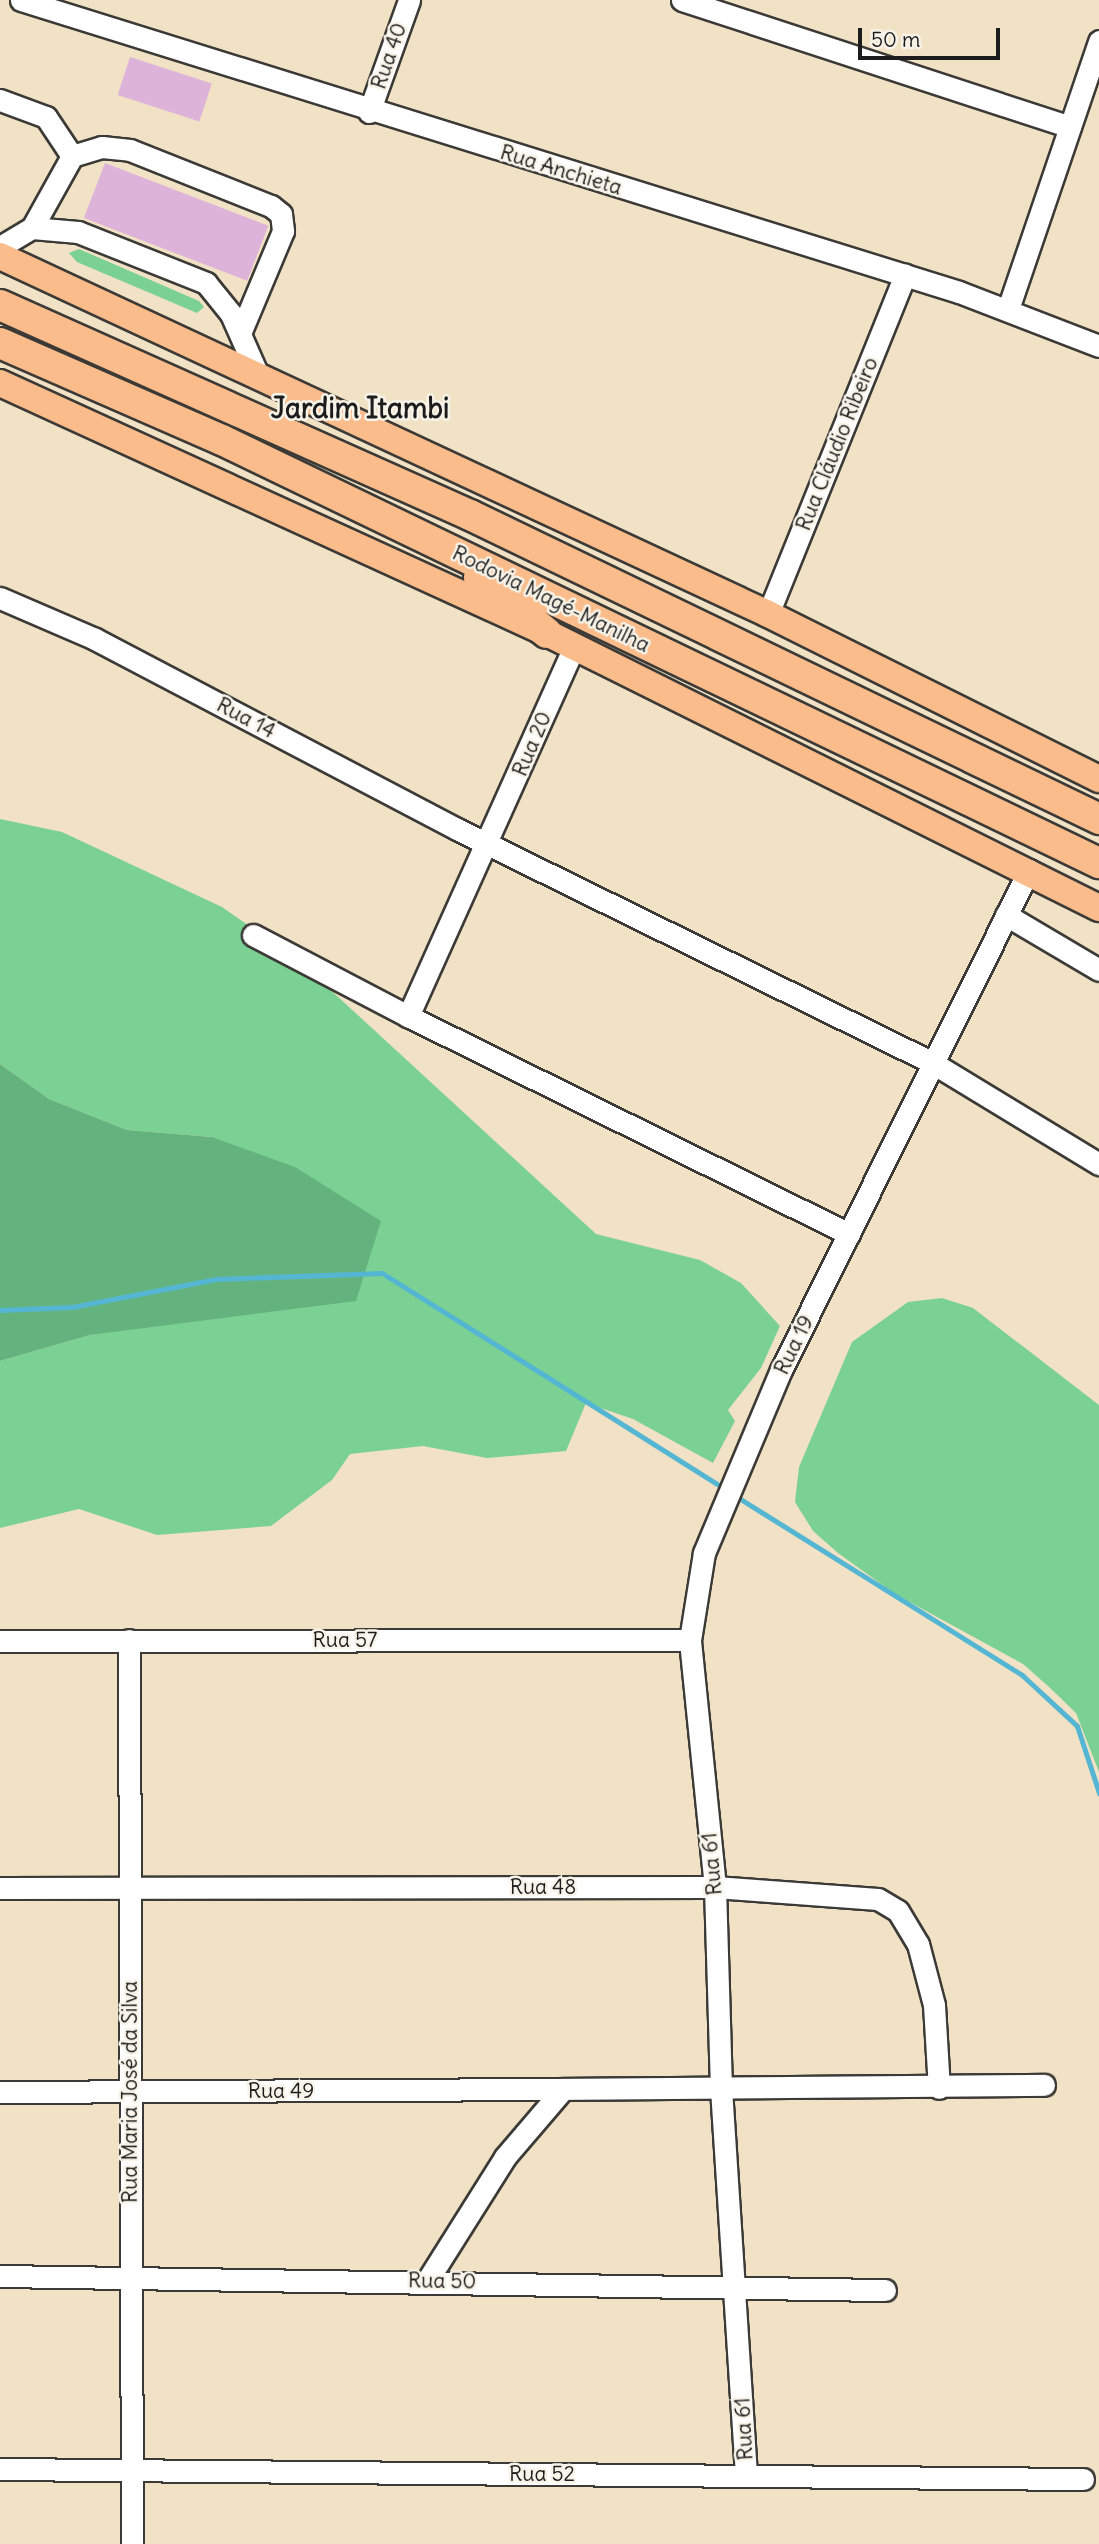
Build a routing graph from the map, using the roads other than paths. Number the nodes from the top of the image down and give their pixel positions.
1 (21, 0) edge
2 (408, 0) edge
3 (682, 0) edge
4 (1099, 41) edge
5 (0, 100) edge
6 (369, 112) junction
7 (1070, 127) junction
8 (72, 156) junction
9 (32, 228) junction
10 (0, 247) edge
11 (0, 257) edge
12 (905, 275) junction
13 (0, 305) edge
14 (1008, 309) junction
15 (241, 331) junction
16 (0, 343) edge
17 (1099, 346) edge
18 (257, 373) junction
19 (0, 383) edge
20 (434, 543) junction
21 (0, 598) edge
22 (768, 614) junction
23 (547, 633) junction
24 (574, 647) junction
25 (1099, 779) edge
26 (1099, 819) edge
27 (490, 842) junction
28 (1099, 863) edge
29 (1029, 870) junction
30 (1099, 908) edge
31 (1006, 915) junction
32 (253, 935) dead end
33 (1099, 970) edge
34 (408, 1016) junction
35 (931, 1062) junction
36 (1099, 1164) edge
37 (849, 1234) junction
38 (129, 1640) junction
39 (690, 1640) junction
40 (0, 1641) edge
41 (715, 1887) junction
42 (0, 1888) edge
43 (130, 1888) junction
44 (1044, 2085) dead end
45 (939, 2088) junction
46 (563, 2089) junction
47 (721, 2089) junction
48 (0, 2092) edge
49 (130, 2092) junction
50 (0, 2276) edge
51 (130, 2277) junction
52 (427, 2280) junction
53 (736, 2284) junction
54 (885, 2290) dead end
55 (0, 2469) edge
56 (131, 2470) junction
57 (746, 2475) junction
58 (1083, 2479) dead end
59 (132, 2544) edge

1 - 6 street, Rua Anchieta
2 - 6 street, Rua 40
3 - 7 street
4 - 7 street
5 - 8 street
6 - 12 street, Rua Anchieta
7 - 14 street
8 - 9 street
8 - 15 street
9 - 10 street
9 - 15 street
11 - 18 main road
12 - 14 street, Rua Anchieta
12 - 22 street, Rua Cláudio Ribeiro
13 - 26 highway, Rodovia Magé-Manilha
14 - 17 street, Rua Anchieta
15 - 18 street
16 - 20 highway, Rodovia Magé-Manilha
18 - 22 main road
19 - 23 main road
20 - 23 highway
20 - 28 highway, Rodovia Magé-Manilha
21 - 27 street, Rua 14
22 - 25 main road
23 - 24 main road
24 - 27 street, Rua 20
24 - 29 main road
27 - 34 street, Rua 20
27 - 35 street
29 - 30 main road
29 - 31 street, Rua 19
31 - 33 street
31 - 35 street, Rua 19
32 - 34 street
34 - 37 street
35 - 36 street
35 - 37 street, Rua 19
37 - 39 street, Rua 19
38 - 39 street, Rua 57
38 - 40 street, Rua 57
38 - 43 street, Rua Maria José da Silva
39 - 41 street, Rua 61
41 - 43 street, Rua 48
41 - 45 street, Rua 48
41 - 47 street, Rua 61
42 - 43 street, Rua 48
43 - 49 street, Rua Maria José da Silva
44 - 45 street
45 - 47 street
46 - 47 street
46 - 49 street, Rua 49
46 - 52 street
47 - 53 street, Rua 61
48 - 49 street, Rua 49
49 - 51 street, Rua Maria José da Silva
50 - 51 street, Rua 50
51 - 52 street, Rua 50
51 - 56 street, Rua Maria José da Silva
52 - 53 street, Rua 50
53 - 54 street, Rua 50
53 - 57 street, Rua 61
55 - 56 street, Rua 52
56 - 57 street, Rua 52
56 - 59 street, Rua Maria José da Silva
57 - 58 street, Rua 52

